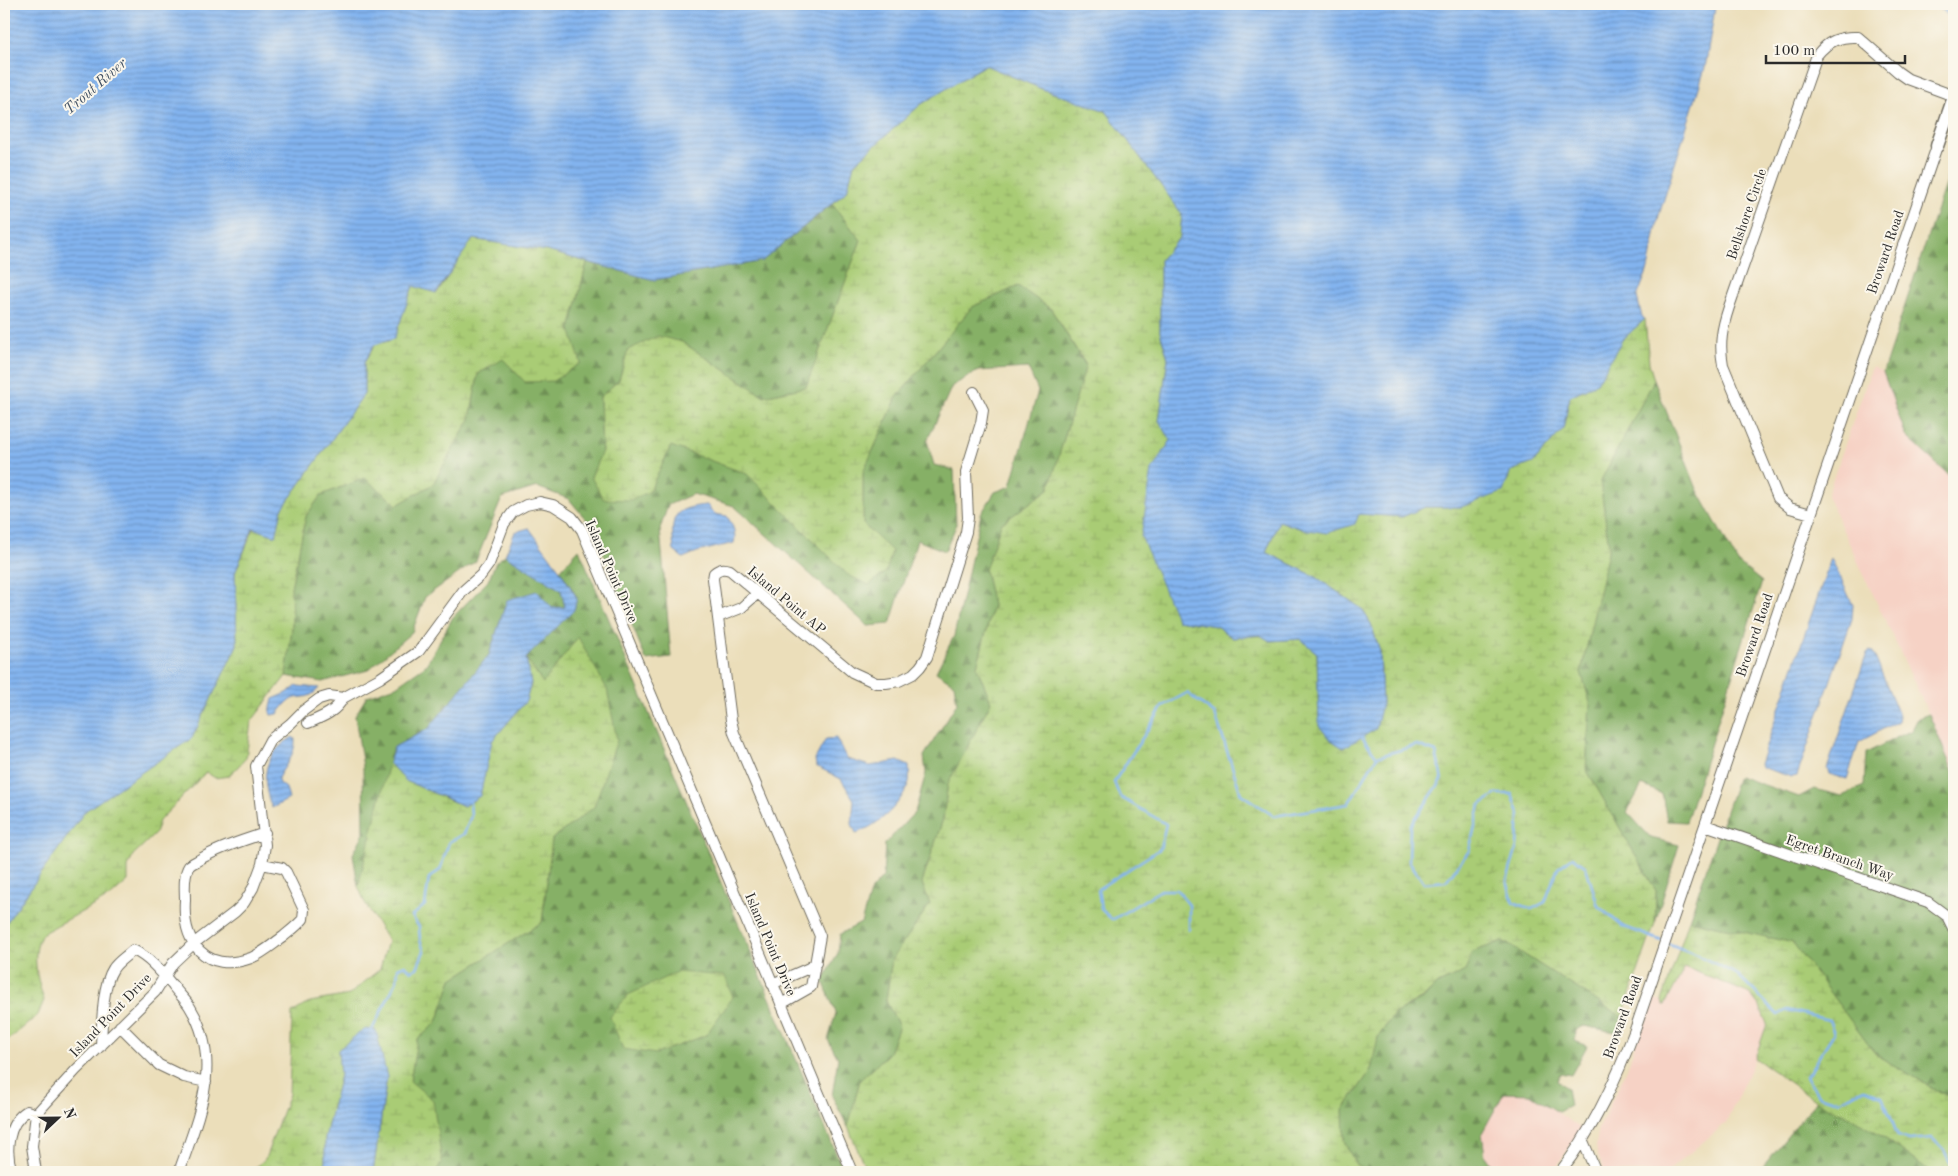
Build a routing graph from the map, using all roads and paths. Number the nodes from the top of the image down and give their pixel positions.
1 (1954, 96) edge
2 (1937, 146) joint
3 (974, 392) dead end
4 (1811, 514) junction
5 (758, 593) junction
6 (718, 617) junction
7 (343, 698) junction
8 (308, 723) dead end
9 (1705, 825) junction
10 (265, 833) junction
11 (262, 864) junction
12 (1954, 930) edge
13 (193, 944) junction
14 (816, 962) junction
15 (165, 977) junction
16 (772, 984) junction
17 (781, 1004) junction
18 (120, 1026) junction
19 (101, 1046) junction
20 (206, 1082) junction
21 (36, 1114) junction
22 (1583, 1140) junction
23 (12, 1172) edge
24 (36, 1172) edge
25 (179, 1172) edge
26 (852, 1172) edge
27 (1560, 1172) edge
28 (1596, 1172) edge

1 - 2 main road, Broward Road
1 - 4 street, Bellshore Circle
2 - 4 street, Broward Road
3 - 5 street, Island Point AP
4 - 9 street, Broward Road
5 - 6 street
5 - 6 street, Island Point AP
6 - 14 street, Island Point AP
7 - 8 street
7 - 10 street, Island Point Drive
7 - 16 street, Island Point Drive
9 - 12 street, Egret Branch Way
9 - 22 street, Broward Road
10 - 11 street, Island Point Drive
10 - 13 street
11 - 13 street, Island Point Drive
11 - 13 street
13 - 15 street, Island Point Drive
14 - 16 street
14 - 17 street, Island Point AP
15 - 18 street, Island Point Drive
15 - 19 street
15 - 20 street
16 - 17 street, Island Point Drive
17 - 26 street, Island Point Drive
18 - 19 street, Island Point Drive
18 - 20 street
19 - 21 street, Island Point Drive
20 - 25 street
21 - 23 street
21 - 24 street
22 - 27 street, Broward Road
22 - 28 street

